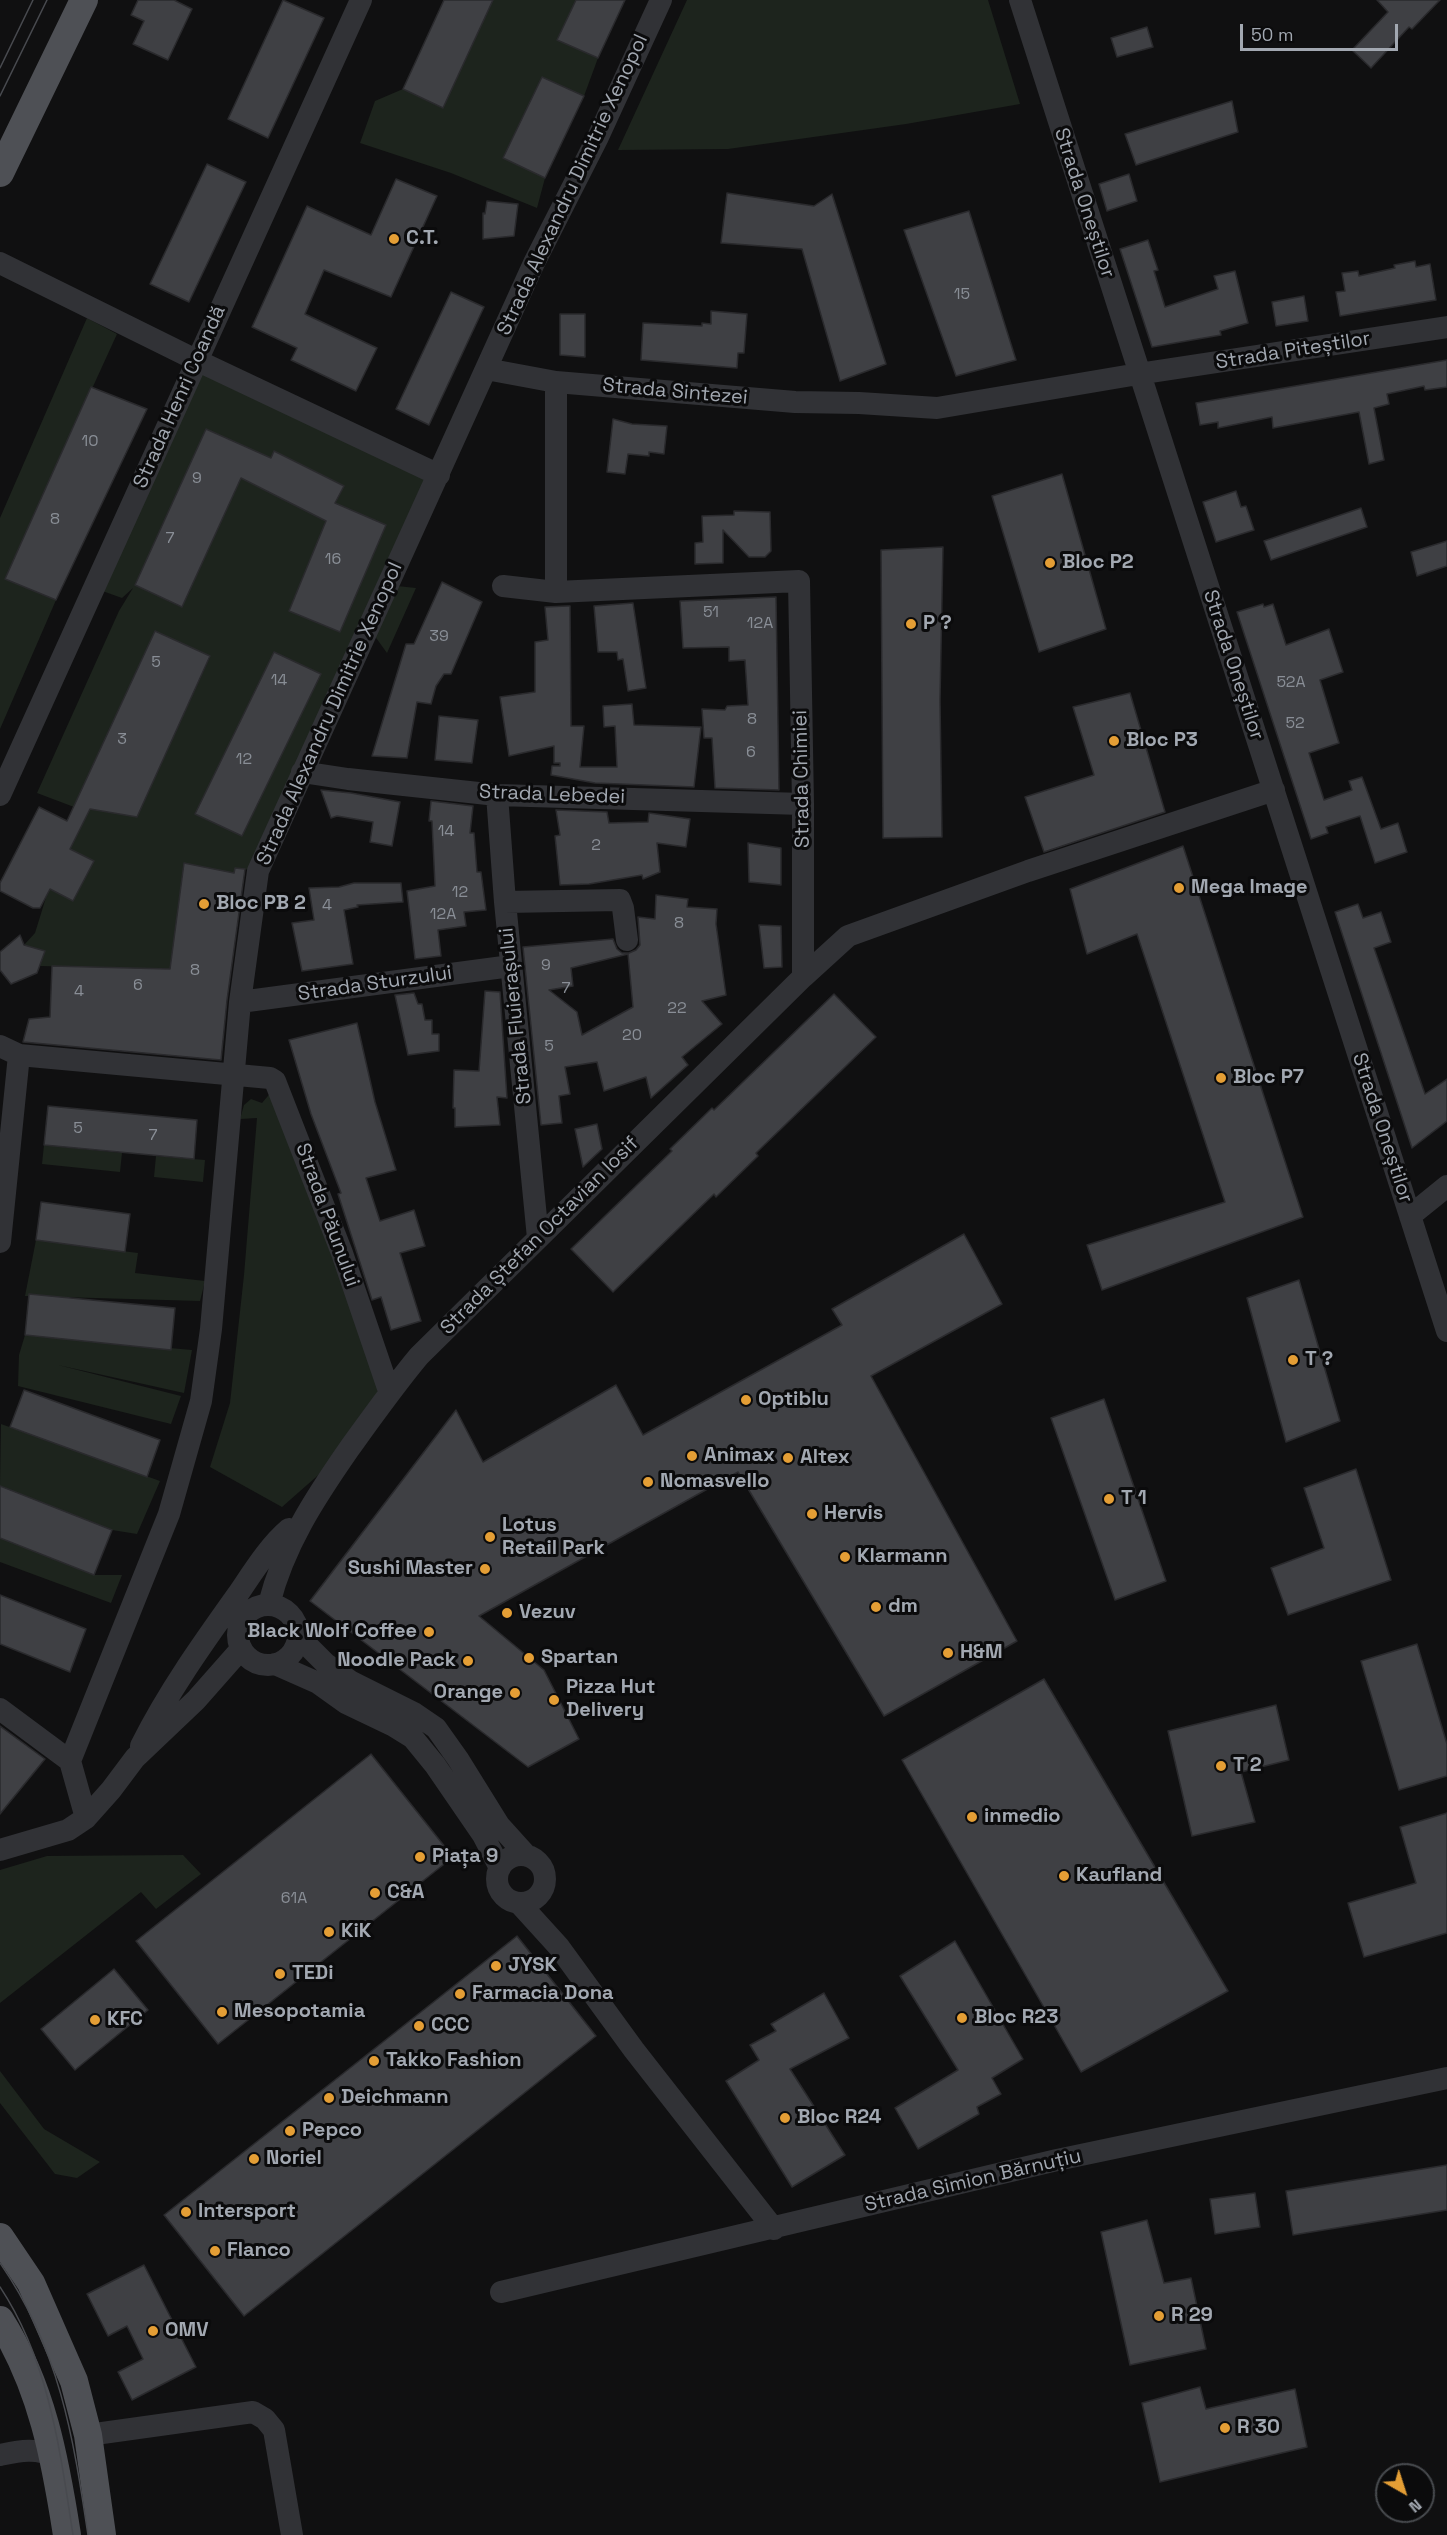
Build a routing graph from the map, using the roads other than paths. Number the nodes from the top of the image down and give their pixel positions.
1 (70, 0) edge
2 (84, 0) edge
3 (361, 0) edge
4 (661, 0) edge
5 (1020, 0) edge
6 (0, 145) edge
7 (0, 172) edge
8 (0, 263) edge
9 (1447, 327) edge
10 (196, 360) junction
11 (486, 369) junction
12 (1138, 374) junction
13 (556, 382) junction
14 (795, 402) joint
15 (439, 475) junction
16 (503, 586) dead end
17 (556, 592) junction
18 (302, 772) junction
19 (1274, 790) junction
20 (0, 795) edge
21 (497, 795) junction
22 (803, 804) junction
23 (505, 902) junction
24 (627, 940) dead end
25 (511, 966) junction
26 (803, 977) junction
27 (240, 1002) junction
28 (10, 1050) edge
29 (233, 1076) junction
30 (1447, 1186) edge
31 (1410, 1216) junction
32 (538, 1238) junction
33 (0, 1242) edge
34 (1447, 1331) edge
35 (389, 1391) junction
36 (304, 1516) junction
37 (278, 1608) junction
38 (298, 1636) junction
39 (257, 1659) junction
40 (0, 1708) edge
41 (135, 1758) junction
42 (70, 1761) junction
43 (86, 1818) junction
44 (0, 1850) edge
45 (527, 1856) junction
46 (500, 1868) junction
47 (544, 1887) junction
48 (519, 1903) junction
49 (559, 1947) junction
50 (1447, 2078) edge
51 (774, 2229) junction
52 (0, 2237) edge
53 (501, 2292) dead end
54 (0, 2320) edge
55 (48, 2428) junction
56 (88, 2435) junction
57 (10, 2453) edge
58 (55, 2457) junction
59 (67, 2535) edge
60 (102, 2535) edge
61 (292, 2535) edge

1 - 6 main road
2 - 7 main road
3 - 10 street, Strada Henri Coandă
4 - 11 street, Strada Alexandru Dimitrie Xenopol
5 - 12 street, Strada Oneștilor
8 - 10 street
9 - 12 street, Strada Piteștilor
10 - 15 street
10 - 20 street, Strada Henri Coandă
11 - 13 street
11 - 15 street, Strada Alexandru Dimitrie Xenopol
12 - 14 street, Strada Piteștilor
12 - 19 street, Strada Oneștilor
13 - 14 street, Strada Sintezei
13 - 17 street
15 - 18 street, Strada Alexandru Dimitrie Xenopol
16 - 17 street
17 - 22 street, Strada Chimiei
18 - 21 street, Strada Lebedei
18 - 27 street, Strada Alexandru Dimitrie Xenopol
19 - 26 street, Strada Ștefan Octavian Iosif
19 - 31 street, Strada Oneștilor
21 - 22 street, Strada Lebedei
21 - 23 street, Strada Fluierașului
22 - 26 street, Strada Chimiei
23 - 24 street
23 - 25 street, Strada Fluierașului
25 - 27 street, Strada Sturzului
25 - 32 street, Strada Fluierașului
26 - 32 street, Strada Ștefan Octavian Iosif
27 - 29 street, Strada Alexandru Dimitrie Xenopol
28 - 29 street
28 - 33 street
29 - 35 street, Strada Păunului
29 - 42 street, Strada Alexandru Dimitrie Xenopol
30 - 31 street
31 - 34 street, Strada Oneștilor
32 - 35 street, Strada Ștefan Octavian Iosif
35 - 36 street, Strada Ștefan Octavian Iosif
36 - 37 street, Strada Ștefan Octavian Iosif
36 - 41 street, Strada Ștefan Octavian Iosif
37 - 38 street, Strada Ștefan Octavian Iosif
37 - 39 street
38 - 39 street, Strada Ștefan Octavian Iosif
38 - 45 street, Strada Ștefan Octavian Iosif
39 - 41 street, Strada Ștefan Octavian Iosif
39 - 46 street, Strada Ștefan Octavian Iosif
40 - 42 street
41 - 43 street, Strada Ștefan Octavian Iosif
42 - 43 street
43 - 44 street, Strada Ștefan Octavian Iosif
45 - 46 street
45 - 47 street, Strada Ștefan Octavian Iosif
46 - 48 street, Strada Ștefan Octavian Iosif
47 - 48 street
47 - 49 street, Strada Ștefan Octavian Iosif
48 - 49 street, Strada Ștefan Octavian Iosif
49 - 51 street, Strada Ștefan Octavian Iosif
50 - 51 street, Strada Simion Bărnuțiu
51 - 53 street, Strada Simion Bărnuțiu
52 - 56 main road
54 - 55 main road
55 - 57 street
55 - 58 main road
56 - 60 main road
56 - 61 street
57 - 58 street
58 - 59 main road

